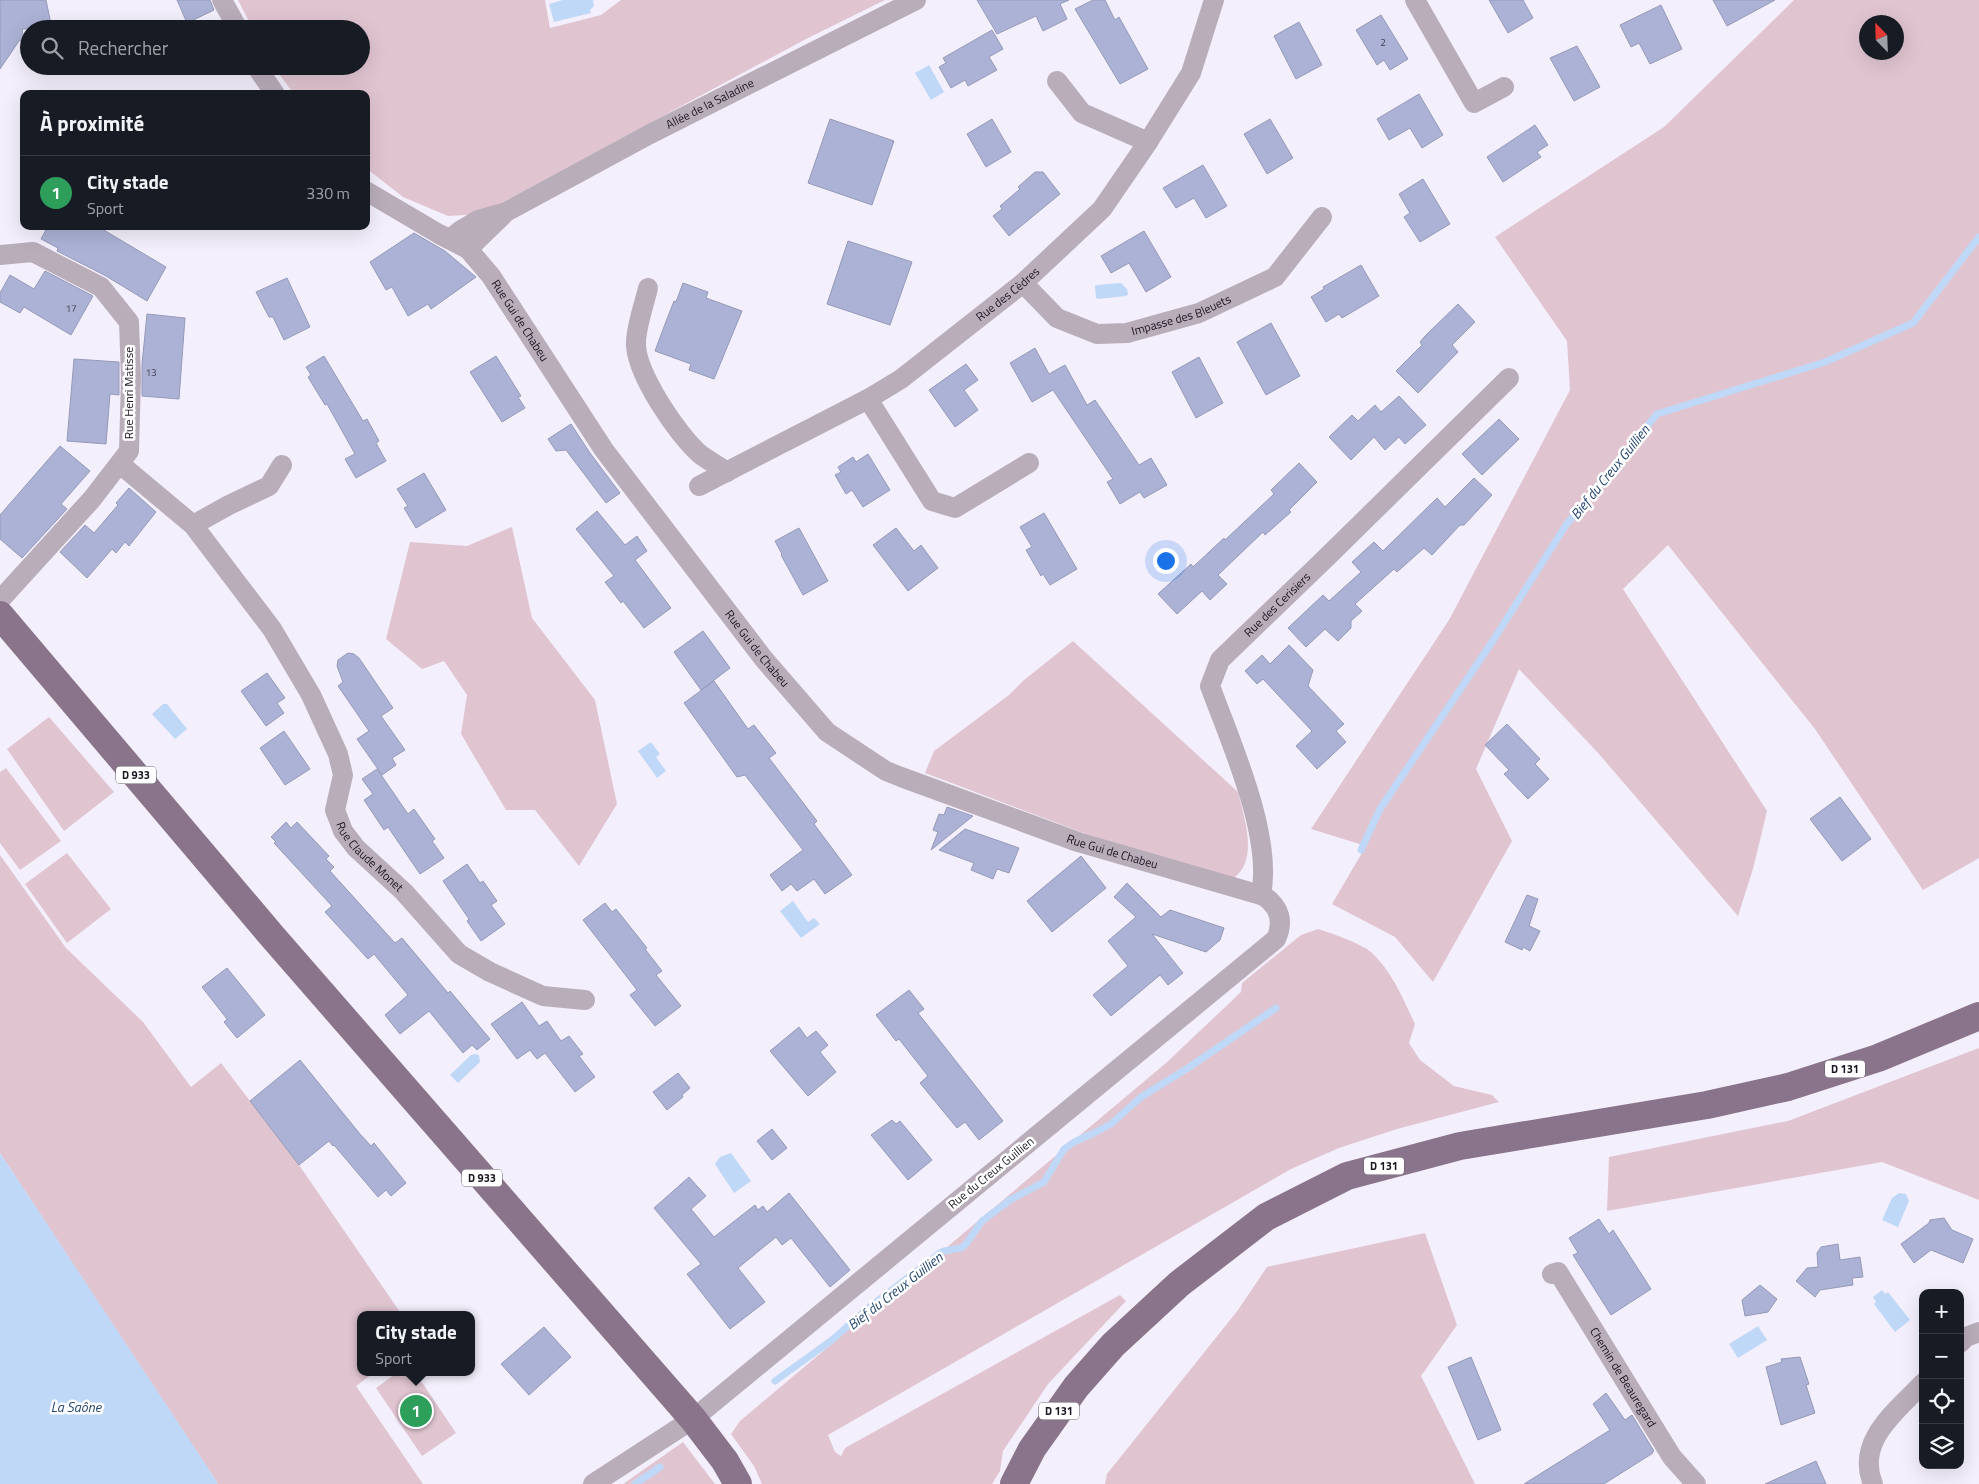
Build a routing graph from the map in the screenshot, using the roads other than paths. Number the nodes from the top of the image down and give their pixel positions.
1 (222, 0) edge
2 (916, 0) edge
3 (1214, 0) edge
4 (1415, 0) edge
5 (233, 20) edge
6 (262, 75) edge
7 (1057, 81) dead end
8 (1504, 87) dead end
9 (272, 90) edge
10 (1148, 142) junction
11 (370, 193) edge
12 (506, 212) junction
13 (1322, 217) dead end
14 (450, 239) junction
15 (468, 249) junction
16 (0, 255) edge
17 (1023, 283) junction
18 (648, 288) dead end
19 (1508, 378) dead end
20 (868, 399) junction
21 (1029, 463) dead end
22 (120, 464) junction
23 (282, 466) dead end
24 (727, 472) junction
25 (699, 486) dead end
26 (193, 525) junction
27 (0, 600) edge
28 (0, 615) edge
29 (1261, 895) junction
30 (1280, 922) joint
31 (585, 1000) dead end
32 (1979, 1016) edge
33 (1552, 1274) dead end
34 (1979, 1332) edge
35 (1964, 1338) edge
36 (1114, 1345) junction
37 (1919, 1387) edge
38 (693, 1419) junction
39 (593, 1484) edge
40 (738, 1484) edge
41 (1014, 1484) edge
42 (1032, 1484) edge
43 (1696, 1484) edge
44 (1873, 1484) edge

1 - 5 street
2 - 12 street, Allée de la Saladine
3 - 10 street, Rue des Cèdres
4 - 8 street
6 - 9 street
7 - 10 street
10 - 17 street, Rue des Cèdres
11 - 14 street, Rue Gui de Chabeu
12 - 14 street, Allée de la Saladine
12 - 15 street, Allée de la Saladine
13 - 17 street, Impasse des Bleuets
14 - 15 street, Rue Gui de Chabeu
15 - 29 street, Rue Gui de Chabeu
16 - 22 street, Rue Henri Matisse
17 - 20 street, Rue des Cèdres
18 - 24 street
19 - 29 street, Rue des Cerisiers
20 - 21 street
20 - 24 street, Rue des Cèdres
22 - 26 street, Rue Claude Monet
22 - 27 street, Rue Henri Matisse
23 - 26 street
24 - 25 street, Rue des Cèdres
26 - 31 street, Rue Claude Monet
28 - 38 main road, D 933
29 - 30 street, Rue Gui de Chabeu
30 - 38 street, Rue du Creux Guillien
32 - 36 main road, D 131
33 - 43 street, Chemin de Beauregard
34 - 35 street
36 - 41 main road, D 131
36 - 42 main road, D 131
37 - 44 street
38 - 39 street, Rue du Creux Guillien
38 - 40 main road, D 933

